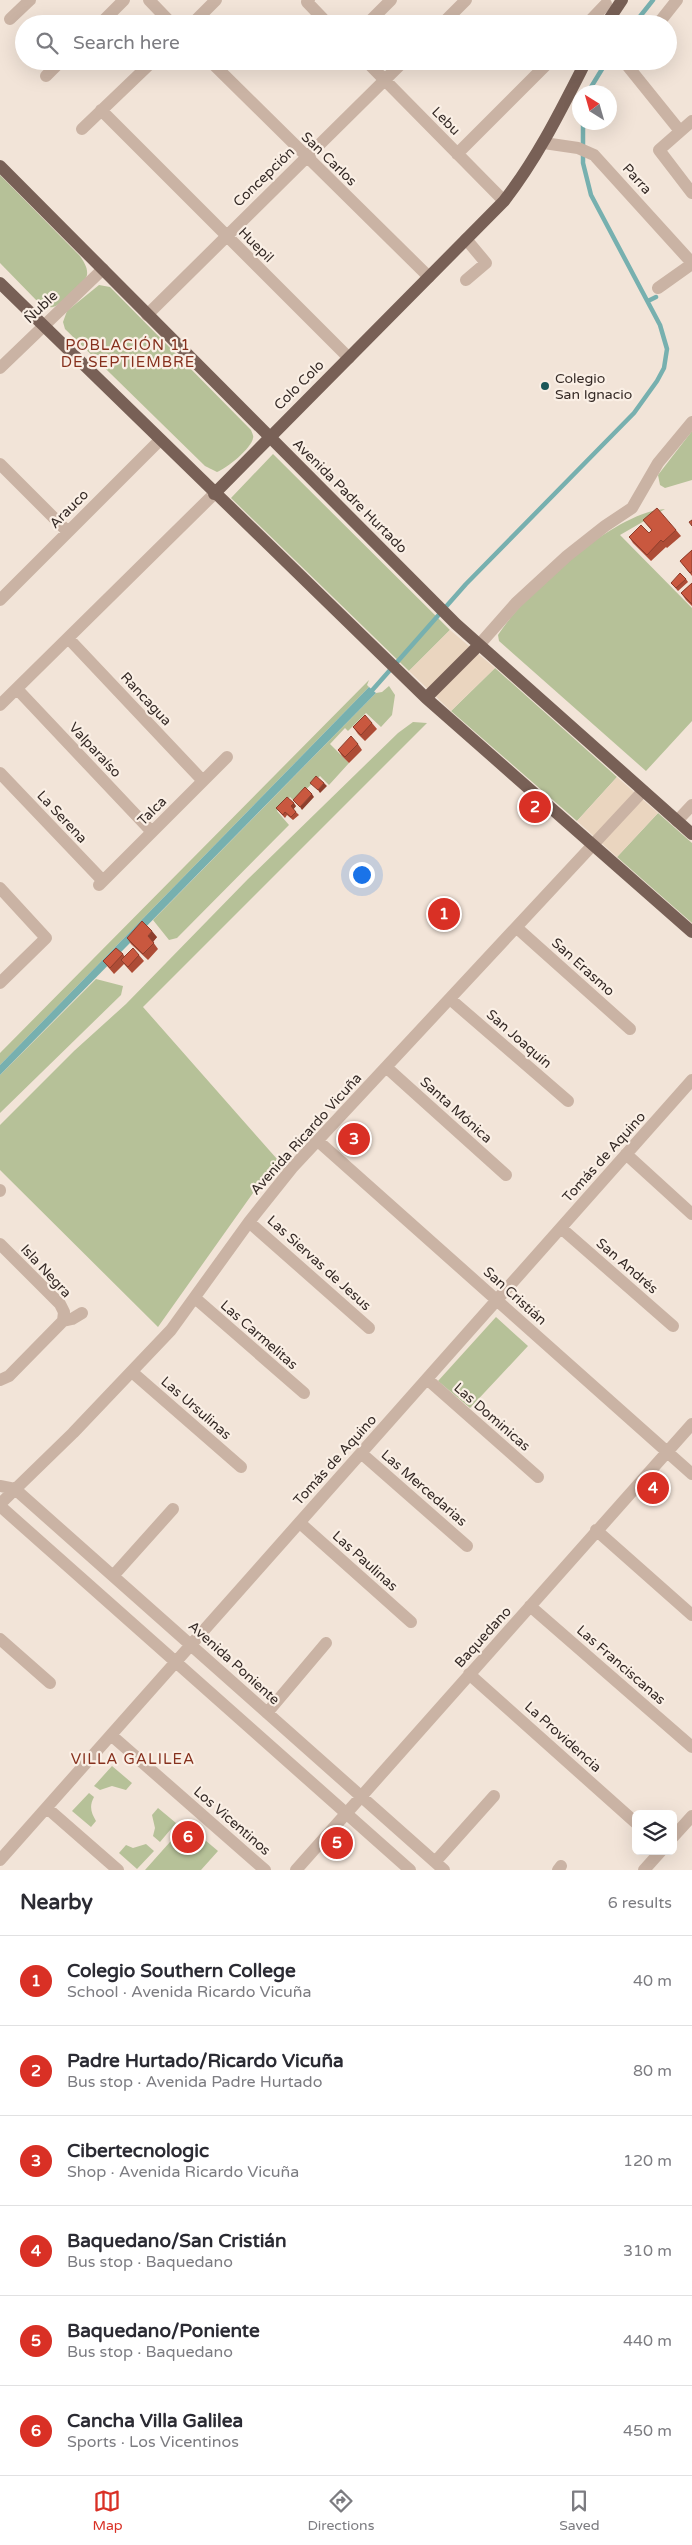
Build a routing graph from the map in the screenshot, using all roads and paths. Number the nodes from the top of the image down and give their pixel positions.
1 (30, 0) edge
2 (124, 0) edge
3 (149, 0) edge
4 (216, 0) edge
5 (391, 0) edge
6 (466, 0) edge
7 (622, 0) edge
8 (677, 0) edge
9 (308, 1) edge
10 (607, 5) edge
11 (109, 15) edge
12 (163, 15) edge
13 (201, 15) edge
14 (320, 15) edge
15 (376, 15) edge
16 (451, 15) edge
17 (596, 15) edge
18 (665, 15) edge
19 (10, 20) dead end
20 (52, 70) edge
21 (143, 70) edge
22 (219, 70) edge
23 (375, 70) edge
24 (395, 70) edge
25 (541, 70) edge
26 (581, 70) edge
27 (632, 70) edge
28 (46, 76) dead end
29 (384, 80) junction
30 (101, 110) junction
31 (692, 121) edge
32 (82, 129) dead end
33 (680, 131) junction
34 (544, 143) junction
35 (457, 154) junction
36 (306, 157) junction
37 (0, 166) edge
38 (692, 193) edge
39 (504, 201) junction
40 (226, 235) junction
41 (466, 239) junction
42 (692, 264) edge
43 (103, 270) junction
44 (429, 277) junction
45 (466, 280) dead end
46 (0, 283) edge
47 (658, 288) dead end
48 (147, 315) junction
49 (42, 326) junction
50 (349, 358) junction
51 (0, 368) edge
52 (692, 422) edge
53 (270, 436) junction
54 (160, 440) junction
55 (0, 464) edge
56 (214, 494) junction
57 (68, 532) junction
58 (0, 600) edge
59 (68, 638) junction
60 (479, 645) junction
61 (16, 688) junction
62 (426, 698) junction
63 (0, 705) edge
64 (227, 757) dead end
65 (0, 772) edge
66 (203, 781) junction
67 (643, 791) junction
68 (692, 804) edge
69 (677, 821) junction
70 (152, 832) junction
71 (692, 834) edge
72 (594, 845) junction
73 (101, 883) joint
74 (0, 888) edge
75 (517, 928) junction
76 (692, 932) edge
77 (0, 984) edge
78 (450, 999) junction
79 (630, 1029) dead end
80 (386, 1067) junction
81 (691, 1083) edge
82 (568, 1101) dead end
83 (318, 1141) junction
84 (626, 1154) junction
85 (506, 1175) dead end
86 (692, 1214) edge
87 (249, 1222) junction
88 (561, 1228) junction
89 (0, 1244) edge
90 (196, 1298) junction
91 (497, 1300) junction
92 (82, 1313) dead end
93 (63, 1321) junction
94 (673, 1326) dead end
95 (369, 1328) dead end
96 (132, 1372) junction
97 (427, 1379) junction
98 (1, 1384) edge
99 (304, 1393) dead end
100 (692, 1424) edge
101 (667, 1452) junction
102 (361, 1453) junction
103 (241, 1467) dead end
104 (692, 1474) edge
105 (538, 1477) dead end
106 (0, 1486) edge
107 (15, 1489) junction
108 (0, 1505) edge
109 (173, 1509) dead end
110 (300, 1523) junction
111 (596, 1530) junction
112 (468, 1546) dead end
113 (113, 1576) junction
114 (530, 1606) junction
115 (692, 1615) edge
116 (411, 1622) dead end
117 (0, 1640) edge
118 (326, 1643) dead end
119 (191, 1646) junction
120 (176, 1662) junction
121 (469, 1674) junction
122 (50, 1683) dead end
123 (267, 1713) junction
124 (111, 1735) junction
125 (692, 1747) edge
126 (361, 1796) junction
127 (494, 1796) dead end
128 (47, 1808) junction
129 (346, 1813) junction
130 (692, 1816) edge
131 (632, 1819) edge
132 (677, 1833) edge
133 (657, 1855) edge
134 (0, 1860) edge
135 (439, 1866) edge
136 (118, 1870) edge
137 (265, 1870) edge
138 (296, 1870) edge
139 (410, 1870) edge
140 (644, 1870) edge

1 - 19 street
2 - 11 street
3 - 12 street
4 - 13 street
5 - 15 street
6 - 16 street
7 - 10 main road
8 - 18 street
9 - 14 street
10 - 17 street
20 - 28 street
21 - 30 street
22 - 36 street, San Carlos
23 - 29 street, Lebu
24 - 29 street, Concepción
25 - 35 street
26 - 34 main road, Colo Colo
27 - 33 street
29 - 35 street, Lebu
29 - 36 street, Concepción
30 - 32 street
30 - 40 street, Huepil
31 - 33 street
33 - 38 street
34 - 39 main road, Colo Colo
34 - 42 street, Parra
35 - 39 street, Lebu
36 - 40 street, Concepción
36 - 44 street, San Carlos
37 - 43 main road, Avenida Padre Hurtado
39 - 41 main road, Colo Colo
40 - 48 street, Concepción
40 - 50 street, Huepil
41 - 44 main road, Colo Colo
41 - 45 street
42 - 47 street
43 - 48 main road, Avenida Padre Hurtado
43 - 49 street, Ñuble
44 - 50 main road, Colo Colo
46 - 49 main road
48 - 53 main road, Avenida Padre Hurtado
49 - 51 street, Ñuble
49 - 54 main road
50 - 53 main road, Colo Colo
52 - 60 street
53 - 56 main road, Colo Colo
53 - 60 main road, Avenida Padre Hurtado
54 - 56 main road
54 - 57 street, Arauco
55 - 57 street
56 - 59 street, Colo Colo
56 - 62 main road
57 - 58 street, Arauco
59 - 61 street, Colo Colo
59 - 66 street, Rancagua
60 - 62 main road
60 - 67 main road, Avenida Padre Hurtado
61 - 63 street, Colo Colo
61 - 70 street, Valparaíso
62 - 72 main road
64 - 66 street, Talca
65 - 73 street, La Serena
66 - 70 street, Talca
67 - 69 main road, Avenida Padre Hurtado
67 - 72 street, Avenida Ricardo Vicuña
68 - 69 street
69 - 71 main road, Avenida Padre Hurtado
70 - 73 street, Talca
72 - 75 street, Avenida Ricardo Vicuña
72 - 76 main road
74 - 77 street
75 - 78 street, Avenida Ricardo Vicuña
75 - 79 street, San Erasmo
78 - 80 street, Avenida Ricardo Vicuña
78 - 82 street, San Joaquín
80 - 83 street, Avenida Ricardo Vicuña
80 - 85 street, Santa Mónica
81 - 84 street, Tomás de Aquino
83 - 87 street, Avenida Ricardo Vicuña
83 - 91 street, San Cristián
84 - 86 street
84 - 88 street, Tomás de Aquino
87 - 90 street, Avenida Ricardo Vicuña
87 - 95 street, Las Siervas de Jesus
88 - 91 street, Tomás de Aquino
88 - 94 street, San Andrés
89 - 93 street, Isla Negra
90 - 96 street, Avenida Ricardo Vicuña
90 - 99 street, Las Carmelitas
91 - 97 street, Tomás de Aquino
91 - 101 street, San Cristián
92 - 93 street
93 - 98 street
96 - 103 street, Las Ursulinas
96 - 107 street, Avenida Ricardo Vicuña
97 - 102 street, Tomás de Aquino
97 - 105 street, Las Dominicas
100 - 101 street, Baquedano
101 - 104 street, San Cristián
101 - 111 street, Baquedano
102 - 110 street, Tomás de Aquino
102 - 112 street, Las Mercedarias
106 - 107 street
107 - 108 street, Avenida Ricardo Vicuña
107 - 113 street, Avenida Poniente
108 - 120 street
109 - 113 street
110 - 116 street, Las Paulinas
110 - 119 street, Tomás de Aquino
111 - 114 street, Baquedano
111 - 115 street
113 - 119 street, Avenida Poniente
114 - 121 street, Baquedano
114 - 125 street, Las Franciscanas
117 - 122 street
118 - 123 street
119 - 120 street, Tomás de Aquino
119 - 123 street, Avenida Poniente
120 - 124 street, Tomás de Aquino
120 - 129 street
121 - 126 street, Baquedano
121 - 131 street, La Providencia
123 - 126 street, Avenida Poniente
124 - 128 street, Tomás de Aquino
124 - 137 street, Los Vicentinos
126 - 129 street, Baquedano
126 - 135 street, Avenida Poniente
127 - 135 street
128 - 134 street, Tomás de Aquino
128 - 136 street
129 - 138 street, Baquedano
129 - 139 street
130 - 132 street
133 - 140 street

